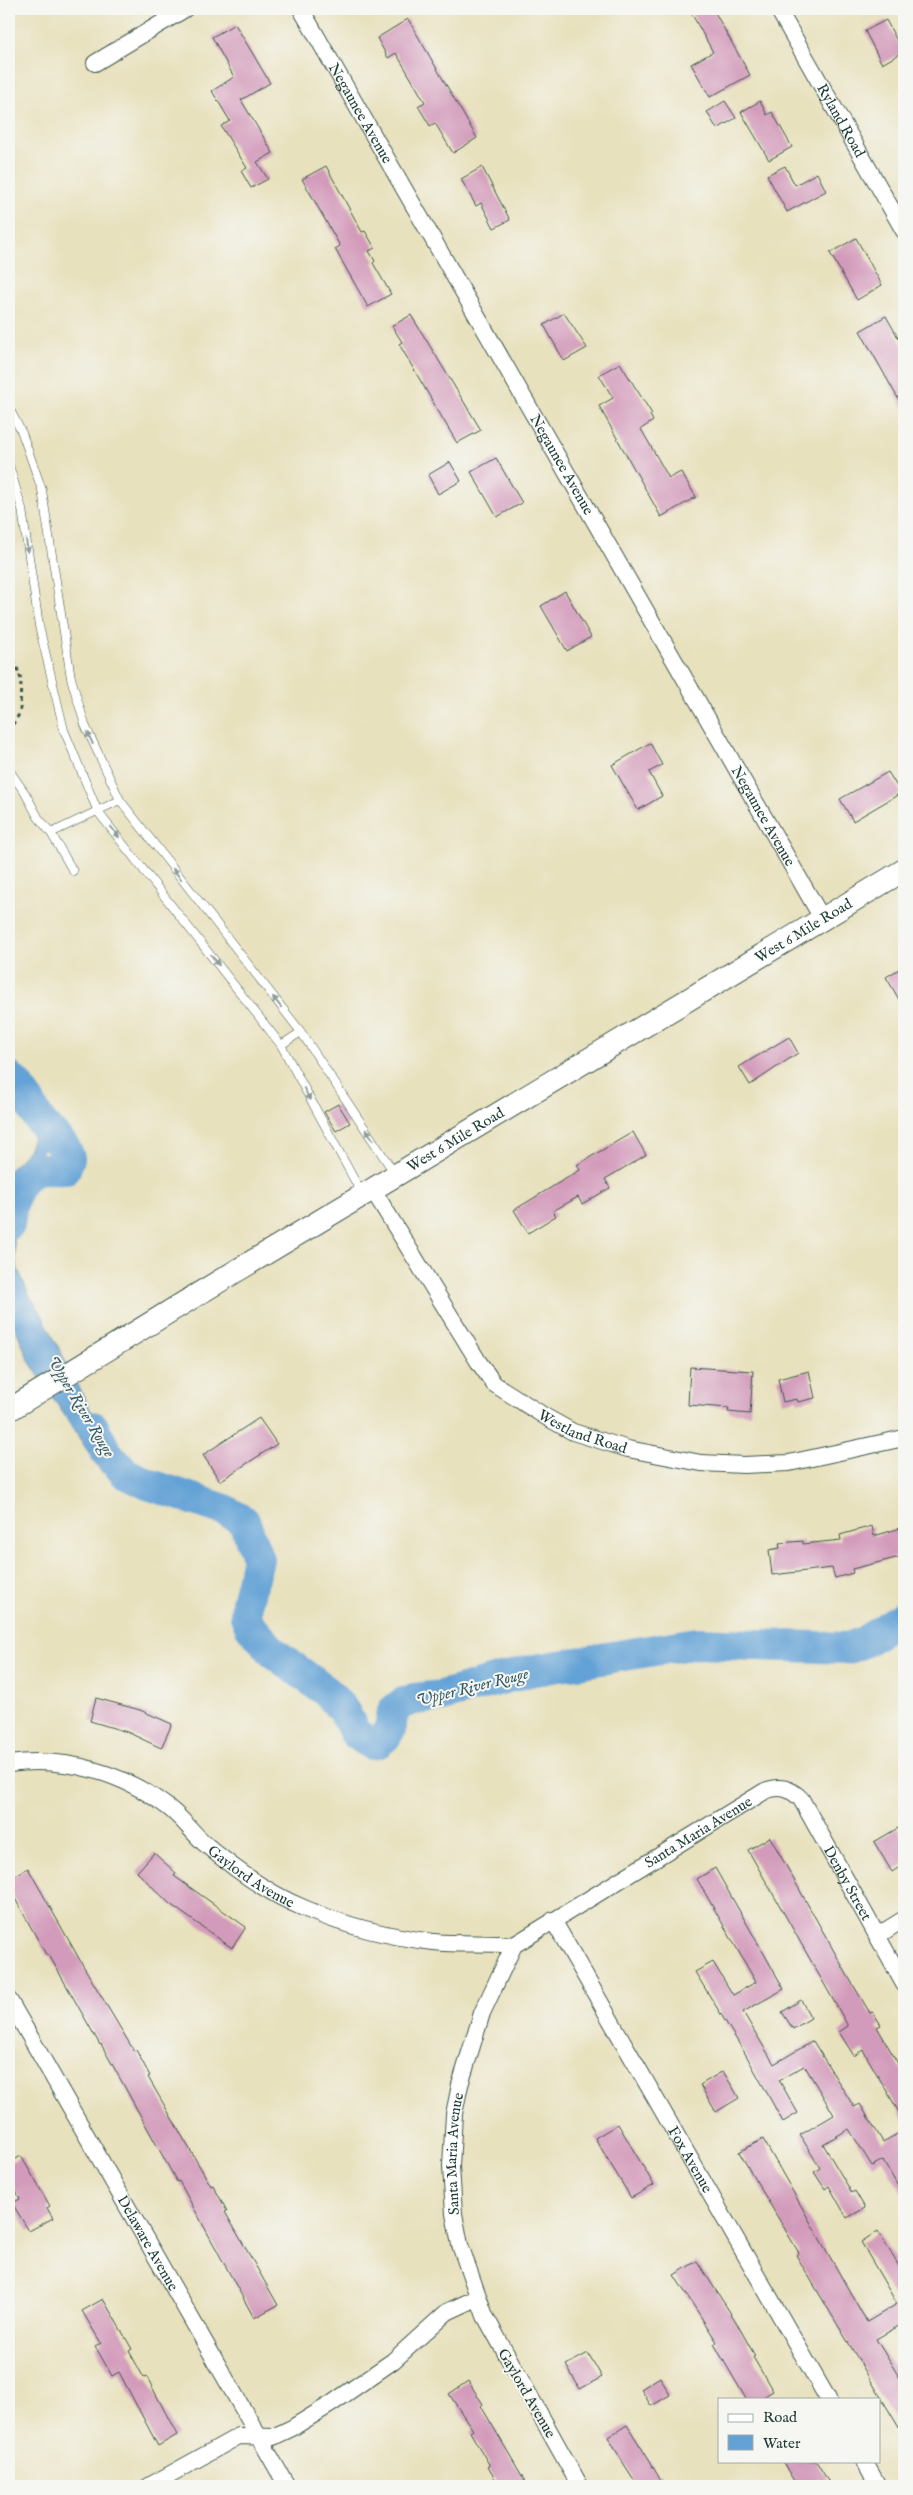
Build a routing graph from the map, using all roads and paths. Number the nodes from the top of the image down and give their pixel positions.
1 (185, 9) edge
2 (300, 9) edge
3 (778, 9) edge
4 (95, 63) dead end
5 (904, 231) edge
6 (9, 408) edge
7 (9, 465) edge
8 (9, 645) edge
9 (9, 730) edge
10 (9, 770) edge
11 (120, 800) junction
12 (98, 812) junction
13 (51, 833) junction
14 (904, 870) edge
15 (73, 871) dead end
16 (823, 920) junction
17 (302, 1032) junction
18 (281, 1045) junction
19 (396, 1176) junction
20 (368, 1193) junction
21 (9, 1410) edge
22 (904, 1438) edge
23 (9, 1764) edge
24 (785, 1788) joint
25 (904, 1919) edge
26 (553, 1920) junction
27 (877, 1936) junction
28 (514, 1945) junction
29 (904, 1984) edge
30 (9, 2000) edge
31 (477, 2298) junction
32 (827, 2398) edge
33 (259, 2438) junction
34 (865, 2462) edge
35 (149, 2486) edge
36 (287, 2486) edge
37 (580, 2486) edge
38 (878, 2486) edge

1 - 4 street
2 - 16 street, Negaunee Avenue
3 - 5 street, Ryland Road
11 -> 6 lane
7 -> 12 lane
8 - 9 path
10 - 13 lane
11 - 12 lane
17 -> 11 lane
12 - 13 lane
12 -> 18 lane
13 - 15 lane
14 - 16 main road, West 6 Mile Road
16 - 19 main road, West 6 Mile Road
17 - 18 lane
19 -> 17 lane
18 -> 20 lane
19 - 20 main road, West 6 Mile Road
20 - 21 main road, West 6 Mile Road
20 - 22 street, Westland Road
23 - 28 street, Gaylord Avenue
24 - 26 street, Santa Maria Avenue
24 - 27 street, Denby Street
25 - 27 street
26 - 28 street, Santa Maria Avenue
26 - 32 street, Fox Avenue
27 - 29 street, Denby Street
28 - 31 street, Santa Maria Avenue
30 - 33 street, Delaware Avenue
31 - 33 street
31 - 37 street, Gaylord Avenue
33 - 35 street
33 - 36 street, Delaware Avenue
34 - 38 street

